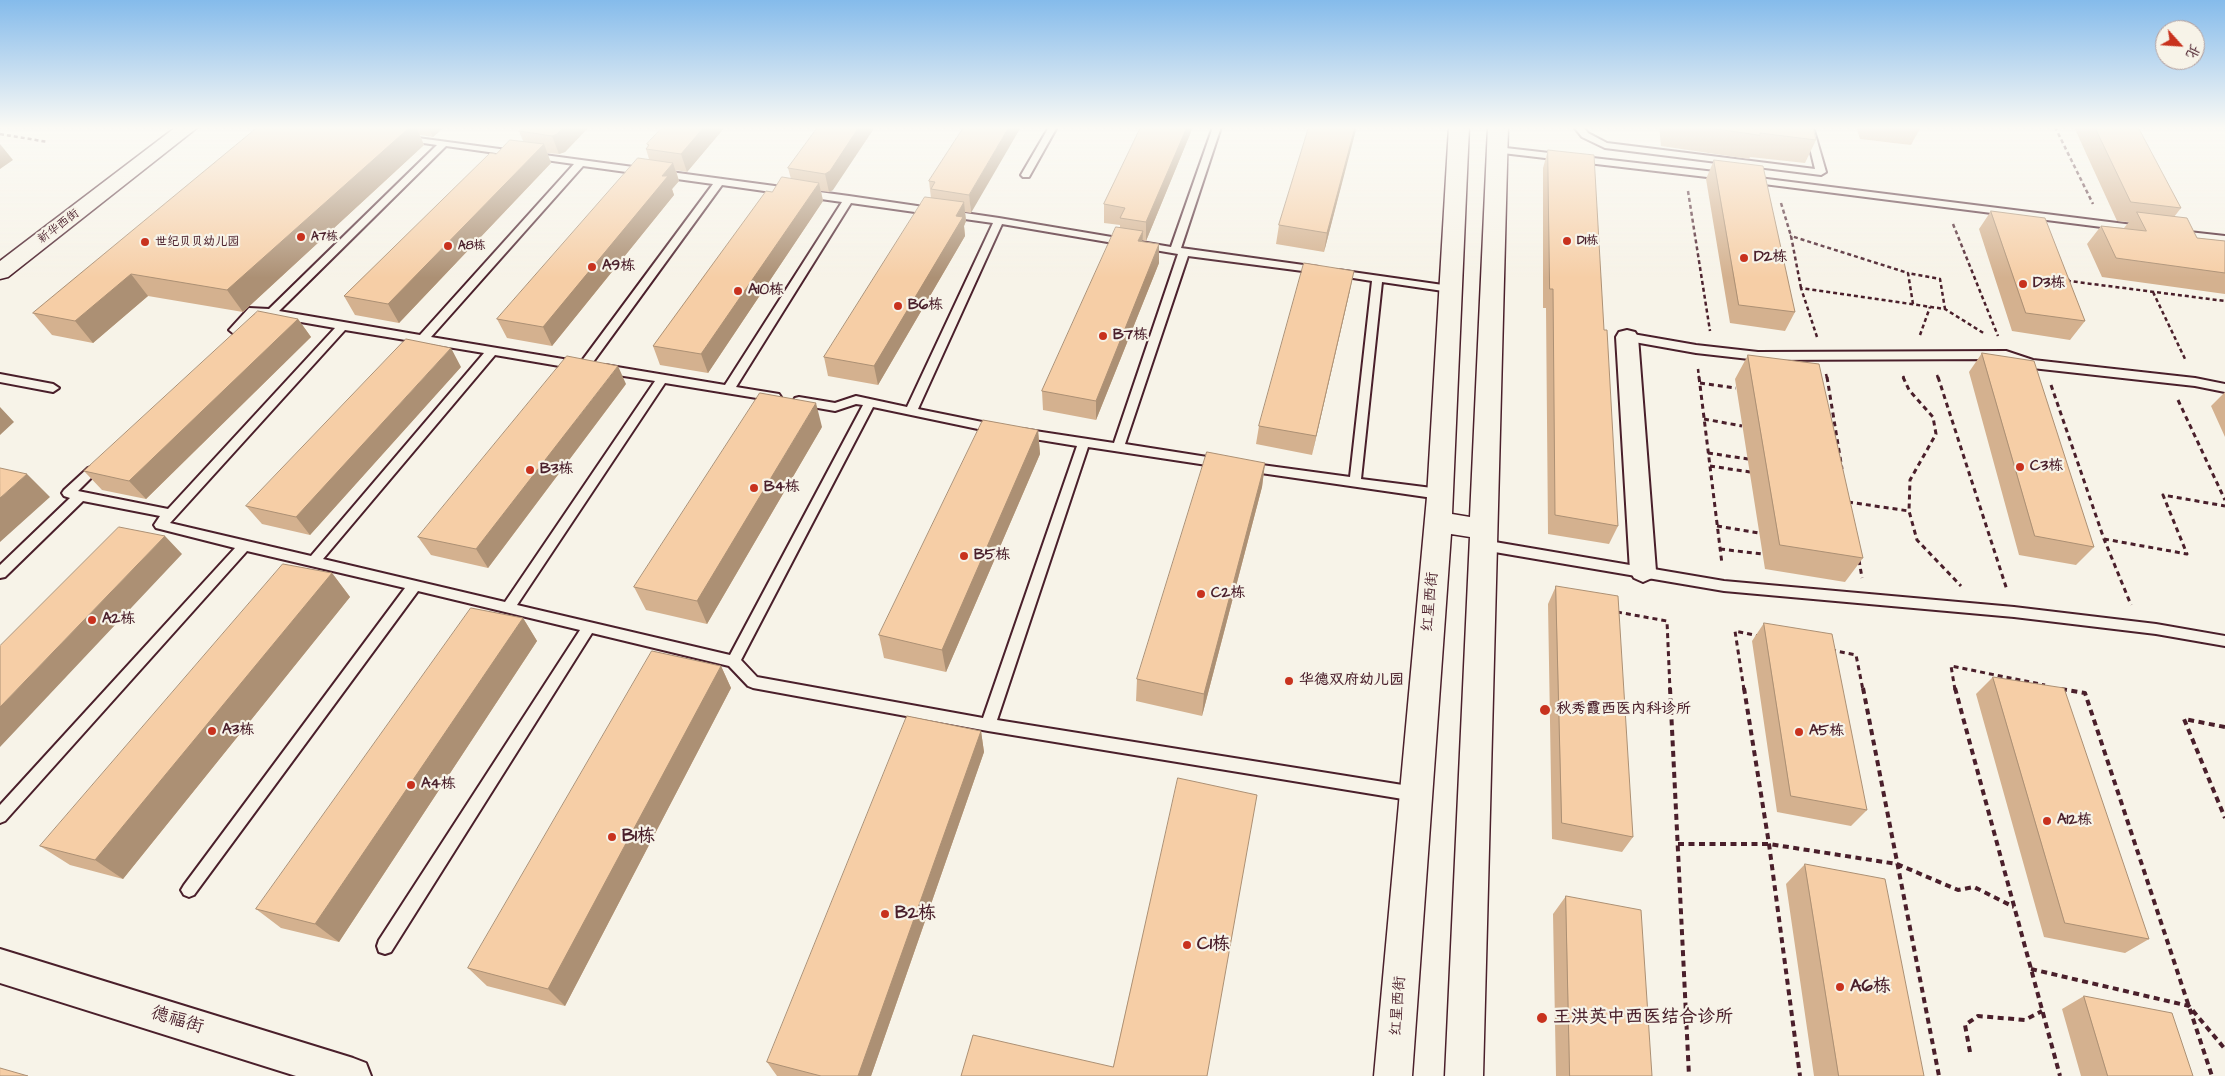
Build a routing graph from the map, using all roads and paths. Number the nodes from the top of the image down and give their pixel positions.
1 (123, 177) edge
2 (409, 177) edge
3 (567, 177) edge
4 (692, 177) edge
5 (1202, 177) edge
6 (1456, 177) edge
7 (1495, 177) edge
8 (1686, 177) edge
9 (1728, 177) edge
10 (2081, 177) edge
11 (720, 181) junction
12 (1775, 183) junction
13 (849, 199) junction
14 (1945, 205) junction
15 (999, 221) junction
16 (2104, 224) junction
17 (2148, 230) edge
18 (2166, 232) edge
19 (1791, 236) junction
20 (2225, 239) edge
21 (1179, 252) junction
22 (0, 272) edge
23 (1908, 273) junction
24 (2066, 273) edge
25 (1377, 278) junction
26 (1450, 288) junction
27 (1801, 288) junction
28 (2152, 292) junction
29 (2225, 301) edge
30 (1914, 305) junction
31 (1930, 307) junction
32 (1945, 309) junction
33 (271, 313) junction
34 (342, 326) junction
35 (234, 330) edge
36 (1627, 337) joint
37 (423, 339) junction
38 (1696, 349) junction
39 (492, 350) junction
40 (2004, 350) junction
41 (1714, 351) junction
42 (1823, 356) junction
43 (1894, 356) junction
44 (1913, 356) junction
45 (1931, 356) junction
46 (584, 366) junction
47 (2044, 366) junction
48 (0, 378) edge
49 (662, 379) junction
50 (2168, 379) junction
51 (2195, 382) junction
52 (1700, 383) junction
53 (53, 388) dead end
54 (1736, 388) dead end
55 (2225, 388) edge
56 (728, 390) junction
57 (870, 403) junction
58 (911, 411) junction
59 (1704, 419) junction
60 (1742, 426) dead end
61 (1084, 444) junction
62 (1118, 449) junction
63 (1708, 453) junction
64 (1748, 459) dead end
65 (1710, 466) junction
66 (92, 471) edge
67 (1750, 472) dead end
68 (1843, 473) edge
69 (1355, 482) junction
70 (1846, 493) edge
71 (1440, 494) junction
72 (80, 496) junction
73 (2225, 500) edge
74 (1848, 502) junction
75 (2225, 506) edge
76 (1909, 511) junction
77 (1850, 512) edge
78 (171, 514) junction
79 (1438, 522) junction
80 (1717, 526) junction
81 (1759, 533) dead end
82 (1483, 537) junction
83 (2104, 539) junction
84 (245, 545) junction
85 (1720, 549) junction
86 (1857, 551) edge
87 (1762, 554) dead end
88 (314, 561) junction
89 (1643, 571) junction
90 (0, 573) edge
91 (415, 585) junction
92 (1724, 586) junction
93 (1866, 599) junction
94 (508, 608) junction
95 (1973, 609) junction
96 (1616, 612) edge
97 (2014, 612) junction
98 (589, 627) junction
99 (2140, 627) junction
100 (1763, 636) edge
101 (2225, 641) edge
102 (1828, 649) edge
103 (733, 661) junction
104 (2046, 686) edge
105 (2056, 688) edge
106 (988, 725) junction
107 (2225, 727) edge
108 (1415, 794) junction
109 (0, 816) edge
110 (2225, 818) edge
111 (1678, 844) junction
112 (1769, 844) junction
113 (1897, 864) junction
114 (189, 890) dead end
115 (2014, 908) junction
116 (384, 946) dead end
117 (0, 966) edge
118 (2031, 969) junction
119 (2189, 1006) junction
120 (2042, 1011) junction
121 (2225, 1049) edge
122 (1970, 1052) dead end
123 (353, 1076) edge
124 (1393, 1076) edge
125 (1464, 1076) edge
126 (1689, 1076) edge
127 (1800, 1076) edge
128 (1939, 1076) edge
129 (2060, 1076) edge
130 (2212, 1076) edge

1 - 22 main road, 新华西街
2 - 33 lane
3 - 37 lane
4 - 11 lane
5 - 21 lane
6 - 26 main road, 红星西街
7 - 82 main road
8 - 41 path
9 - 12 lane
10 - 16 path
11 - 13 lane
11 - 46 lane
12 - 14 lane
12 - 19 path
13 - 15 lane
13 - 56 lane
14 - 16 lane
14 - 40 path
15 - 21 lane
15 - 58 lane
16 - 17 lane
18 - 20 lane
19 - 23 path
19 - 27 path
21 - 25 lane
21 - 62 lane
23 - 30 path
23 - 32 path
24 - 28 path
25 - 26 lane
25 - 69 lane
26 - 71 main road, 红星西街
27 - 30 path
27 - 42 path
28 - 29 path
28 - 51 path
30 - 31 path
31 - 32 path
31 - 44 path
32 - 40 path
33 - 34 lane
33 - 35 lane
34 - 37 lane
34 - 78 lane
36 - 38 lane
36 - 89 street
37 - 39 lane
38 - 41 lane
38 - 52 path
39 - 46 lane
39 - 88 lane
40 - 45 lane
40 - 47 lane
41 - 42 lane
42 - 43 lane
42 - 68 path
43 - 44 lane
43 - 76 path
44 - 45 lane
45 - 97 path
46 - 49 lane
47 - 50 lane
47 - 83 path
48 - 53 lane
49 - 56 lane
49 - 94 lane
50 - 51 lane
50 - 73 path
51 - 55 lane
52 - 54 path
52 - 59 path
56 - 57 lane
57 - 58 lane
57 - 103 lane
58 - 61 lane
59 - 60 path
59 - 63 path
61 - 62 lane
61 - 106 lane
62 - 69 lane
63 - 64 path
63 - 65 path
65 - 67 path
65 - 80 path
66 - 72 lane
69 - 71 lane
70 - 74 path
71 - 79 main road, 红星西街
72 - 78 lane
72 - 90 lane
74 - 76 path
74 - 77 path
75 - 83 path
76 - 95 path
78 - 84 lane
79 - 82 main road
79 - 108 main road, 红星西街
80 - 81 path
80 - 85 path
82 - 89 lane
82 - 125 main road
83 - 99 path
84 - 88 lane
84 - 109 lane
85 - 87 path
85 - 92 path
86 - 93 path
88 - 91 lane
89 - 92 lane
91 - 94 lane
91 - 114 lane
92 - 93 lane
93 - 95 lane
94 - 98 lane
95 - 97 lane
96 - 111 path
97 - 99 lane
98 - 103 lane
98 - 116 lane
99 - 101 lane
100 - 112 path
102 - 113 path
103 - 106 lane
104 - 115 path
105 - 119 path
106 - 108 lane
107 - 110 path
108 - 124 main road, 红星西街
111 - 112 path
111 - 126 path
112 - 113 path
112 - 127 path
113 - 115 path
113 - 128 path
115 - 118 path
117 - 123 street, 德福街
118 - 119 path
118 - 120 path
119 - 121 path
119 - 130 path
120 - 122 path
120 - 129 path

